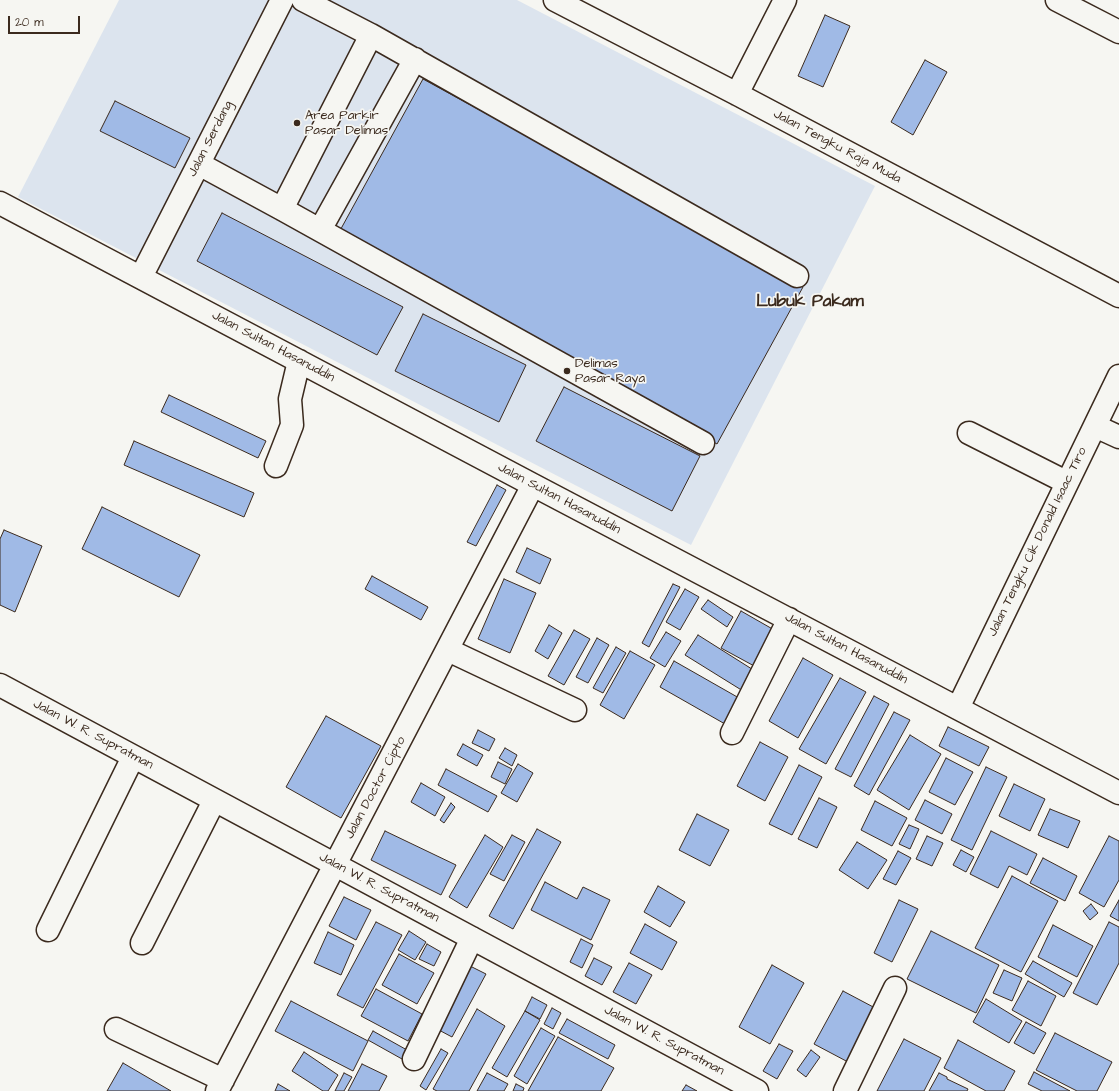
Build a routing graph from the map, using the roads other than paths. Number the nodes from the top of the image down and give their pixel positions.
1 (282, 0) edge
2 (303, 0) edge
3 (555, 0) edge
4 (785, 0) edge
5 (1057, 0) edge
6 (1119, 32) edge
7 (371, 35) junction
8 (415, 59) junction
9 (737, 94) junction
10 (199, 164) junction
11 (0, 203) edge
12 (282, 208) junction
13 (320, 230) junction
14 (797, 276) dead end
15 (141, 277) junction
16 (1119, 296) edge
17 (299, 361) junction
18 (1119, 376) edge
19 (1095, 426) junction
20 (969, 433) dead end
21 (1119, 437) edge
22 (703, 443) dead end
23 (276, 466) dead end
24 (1066, 484) junction
25 (533, 485) junction
26 (789, 619) junction
27 (448, 650) junction
28 (0, 685) edge
29 (958, 708) junction
30 (575, 710) dead end
31 (732, 732) dead end
32 (134, 757) junction
33 (1119, 793) edge
34 (214, 801) junction
35 (335, 865) junction
36 (48, 930) dead end
37 (472, 938) junction
38 (142, 943) dead end
39 (895, 988) dead end
40 (116, 1029) dead end
41 (414, 1059) dead end
42 (220, 1086) edge
43 (757, 1091) edge
44 (845, 1091) edge

1 - 10 street, Jalan Serdang
2 - 7 street
3 - 9 street, Jalan Tengku Raja Muda
4 - 9 street
5 - 6 street
7 - 8 street
7 - 12 street
8 - 13 street
8 - 14 street
9 - 16 street, Jalan Tengku Raja Muda
10 - 12 street
10 - 15 street, Jalan Serdang
11 - 15 street, Jalan Sultan Hasanuddin
12 - 13 street
13 - 22 street
15 - 17 street, Jalan Sultan Hasanuddin
17 - 23 street
17 - 25 street, Jalan Sultan Hasanuddin
18 - 19 street, Jalan Tengku Cik Donald Isaac Tiro
19 - 21 street
19 - 24 street, Jalan Tengku Cik Donald Isaac Tiro
20 - 24 street
24 - 29 street, Jalan Tengku Cik Donald Isaac Tiro
25 - 26 street, Jalan Sultan Hasanuddin
25 - 27 street, Jalan Doctor Cipto
26 - 29 street, Jalan Sultan Hasanuddin
26 - 31 street
27 - 30 street
27 - 35 street, Jalan Doctor Cipto
28 - 32 street, Jalan W. R. Supratman
29 - 33 street, Jalan Sultan Hasanuddin
32 - 34 street, Jalan W. R. Supratman
32 - 36 street
34 - 35 street, Jalan W. R. Supratman
34 - 38 street
35 - 37 street, Jalan W. R. Supratman
35 - 42 street, Jalan Doctor Cipto
37 - 41 street
37 - 43 street, Jalan W. R. Supratman
39 - 44 street
40 - 42 street

